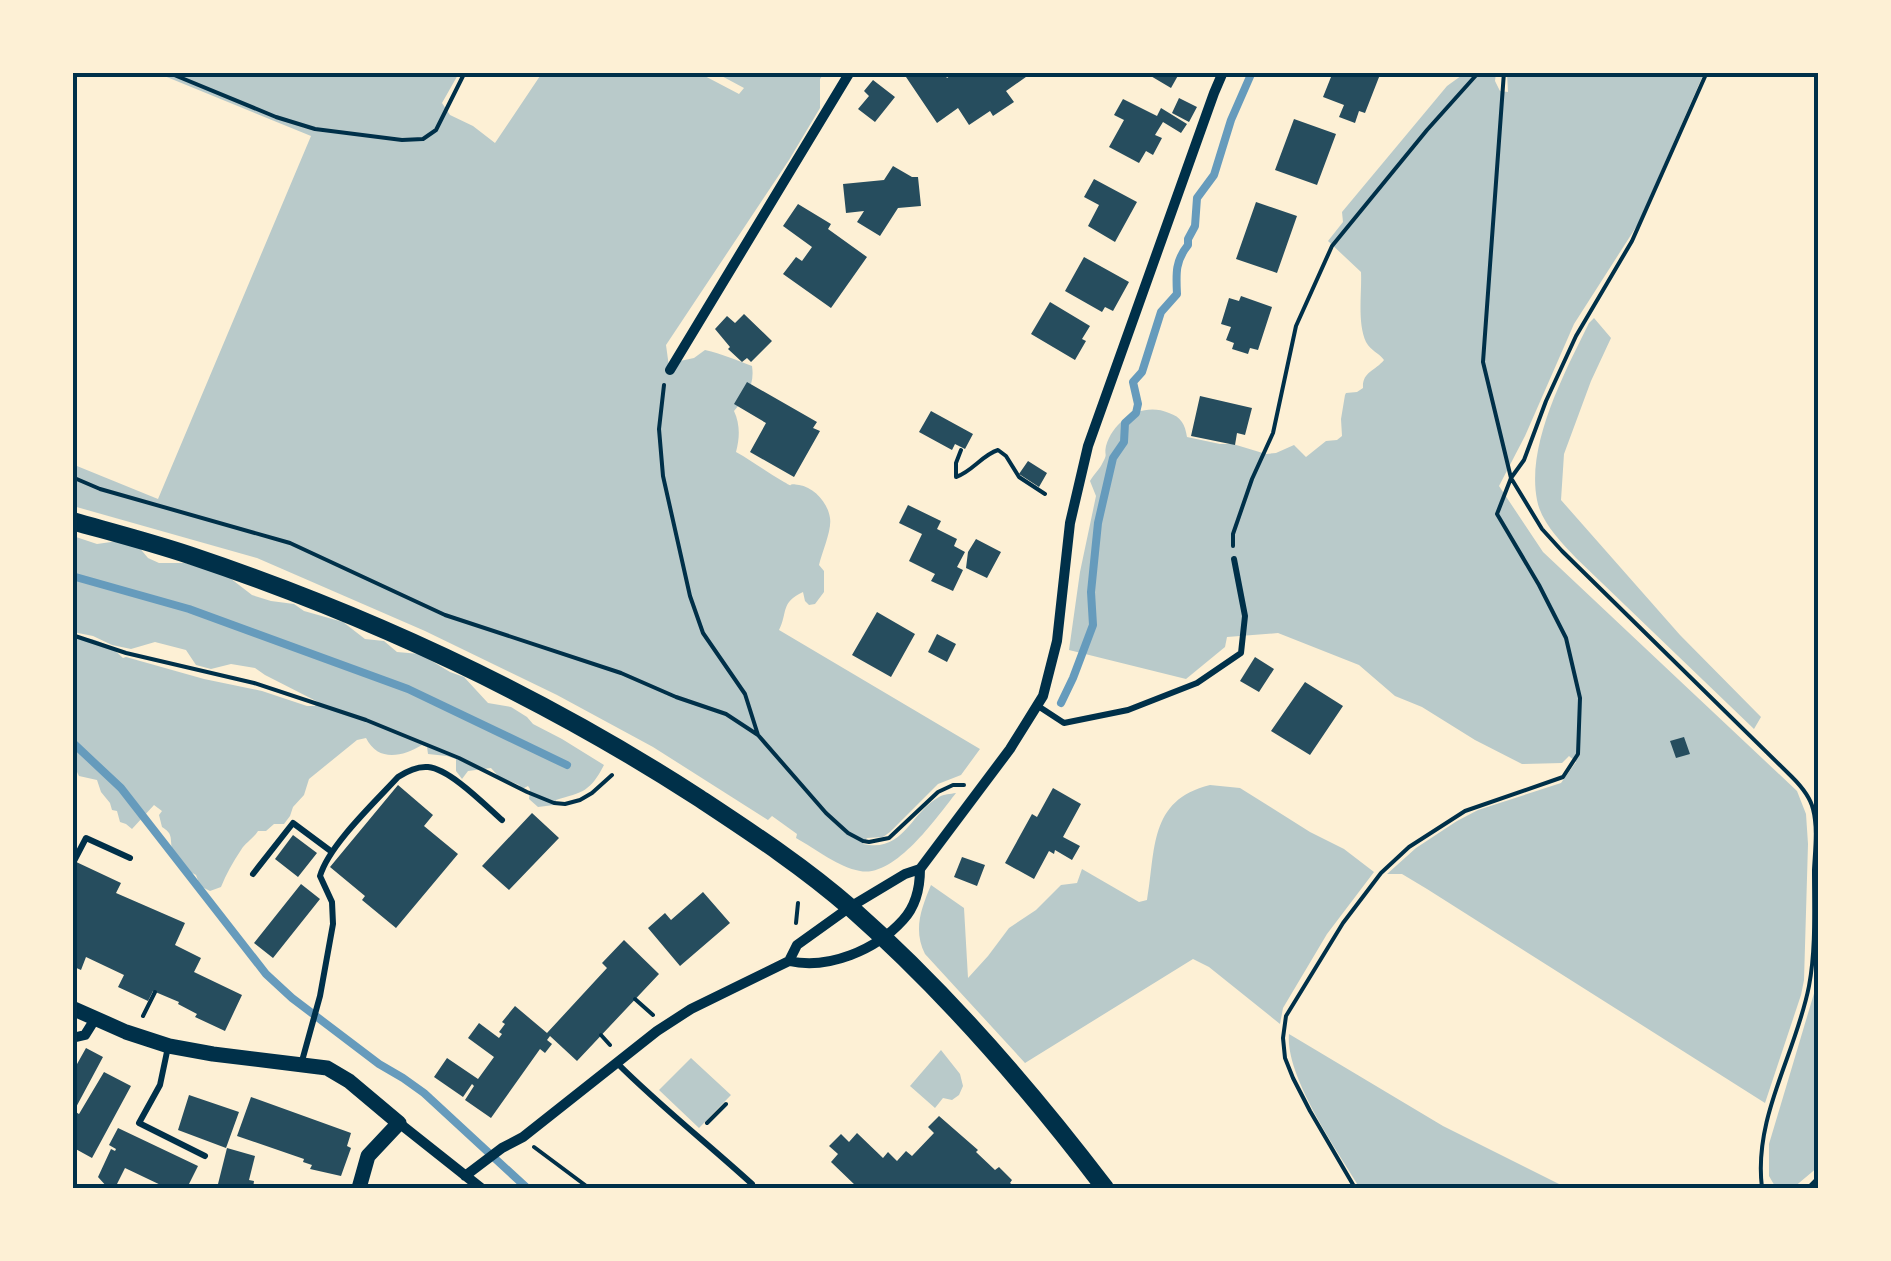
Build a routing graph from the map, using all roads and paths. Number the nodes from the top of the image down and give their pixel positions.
1 (167, 72) edge
2 (465, 72) edge
3 (850, 72) edge
4 (1223, 72) edge
5 (1479, 72) edge
6 (1504, 72) edge
7 (1707, 72) edge
8 (670, 370) joint
9 (961, 450) dead end
10 (72, 477) edge
11 (1511, 478) junction
12 (1046, 494) dead end
13 (72, 521) edge
14 (1234, 559) joint
15 (72, 635) edge
16 (1038, 706) junction
17 (758, 735) junction
18 (612, 774) dead end
19 (976, 792) junction
20 (502, 820) dead end
21 (332, 852) junction
22 (130, 858) dead end
23 (74, 861) edge
24 (920, 869) junction
25 (253, 874) dead end
26 (850, 907) junction
27 (882, 937) junction
28 (789, 961) junction
29 (155, 992) dead end
30 (635, 998) dead end
31 (72, 1008) edge
32 (657, 1018) dead end
33 (96, 1019) junction
34 (139, 1025) dead end
35 (602, 1036) dead end
36 (72, 1038) edge
37 (168, 1046) junction
38 (617, 1057) junction
39 (301, 1063) junction
40 (726, 1104) dead end
41 (399, 1123) junction
42 (697, 1134) junction
43 (532, 1144) dead end
44 (205, 1156) dead end
45 (466, 1176) junction
46 (1818, 1178) edge
47 (752, 1184) dead end
48 (359, 1188) edge
49 (481, 1188) edge
50 (589, 1188) edge
51 (1105, 1188) edge
52 (1355, 1188) edge
53 (1762, 1188) edge
54 (1808, 1188) edge

1 - 2 path
3 - 8 street
4 - 16 street
5 - 14 path
6 - 11 path
7 - 11 path
8 - 17 path
9 - 12 path
10 - 17 path
11 - 52 path
11 - 53 path
13 - 26 main road
14 - 16 lane
15 - 18 path
16 - 19 street
17 - 19 path
19 - 24 street
20 - 21 lane
21 - 25 lane
21 - 39 lane
22 - 23 lane
24 - 26 street
24 - 27 street
26 - 27 main road
26 - 28 street
27 - 28 street
27 - 51 main road
28 - 38 street
29 - 34 path
30 - 32 path
31 - 33 street
33 - 36 street
33 - 37 street
35 - 38 path
37 - 39 street
37 - 44 lane
38 - 42 lane
38 - 45 street
39 - 41 street
40 - 42 path
41 - 45 street
41 - 48 street
42 - 47 lane
43 - 50 path
45 - 49 street
46 - 54 path

